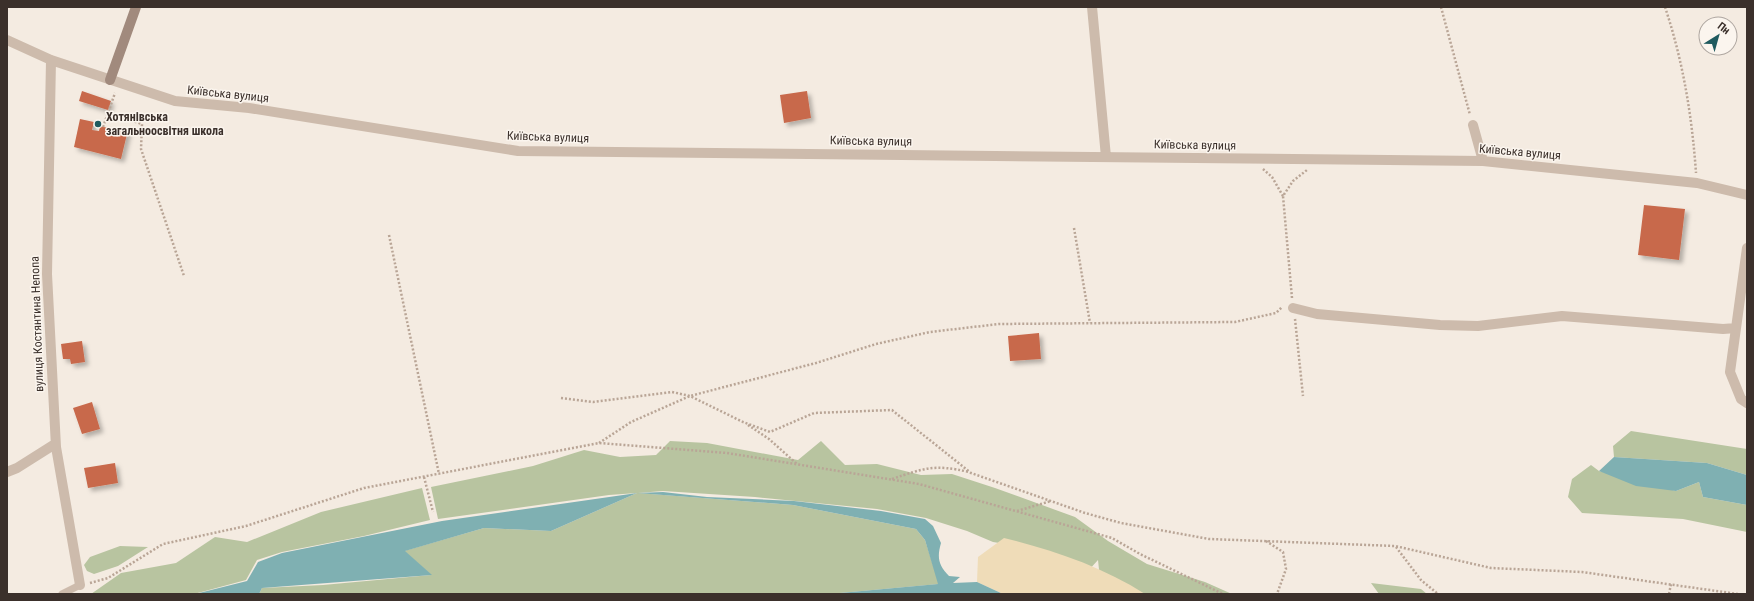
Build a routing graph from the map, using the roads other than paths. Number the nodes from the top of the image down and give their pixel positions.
1 (136, 7) edge
2 (1092, 7) edge
3 (7, 40) edge
4 (51, 60) junction
5 (114, 82) junction
6 (1473, 125) road end
7 (1106, 157) junction
8 (1483, 160) junction
9 (1747, 195) edge
10 (1747, 248) edge
11 (1293, 308) road end
12 (1736, 328) junction
13 (1747, 403) edge
14 (56, 444) junction
15 (7, 472) edge
16 (80, 586) joint
17 (62, 594) edge

1 - 5 street
2 - 7 street
3 - 4 street, Київська вулиця
4 - 5 street, Київська вулиця
4 - 14 street, вулиця Костянтина Непопа
5 - 7 street, Київська вулиця
6 - 8 street
7 - 8 street, Київська вулиця
8 - 9 street, Київська вулиця
10 - 12 street
11 - 12 street
12 - 13 street
14 - 15 street
14 - 16 street, вулиця Костянтина Непопа
16 - 17 lane

